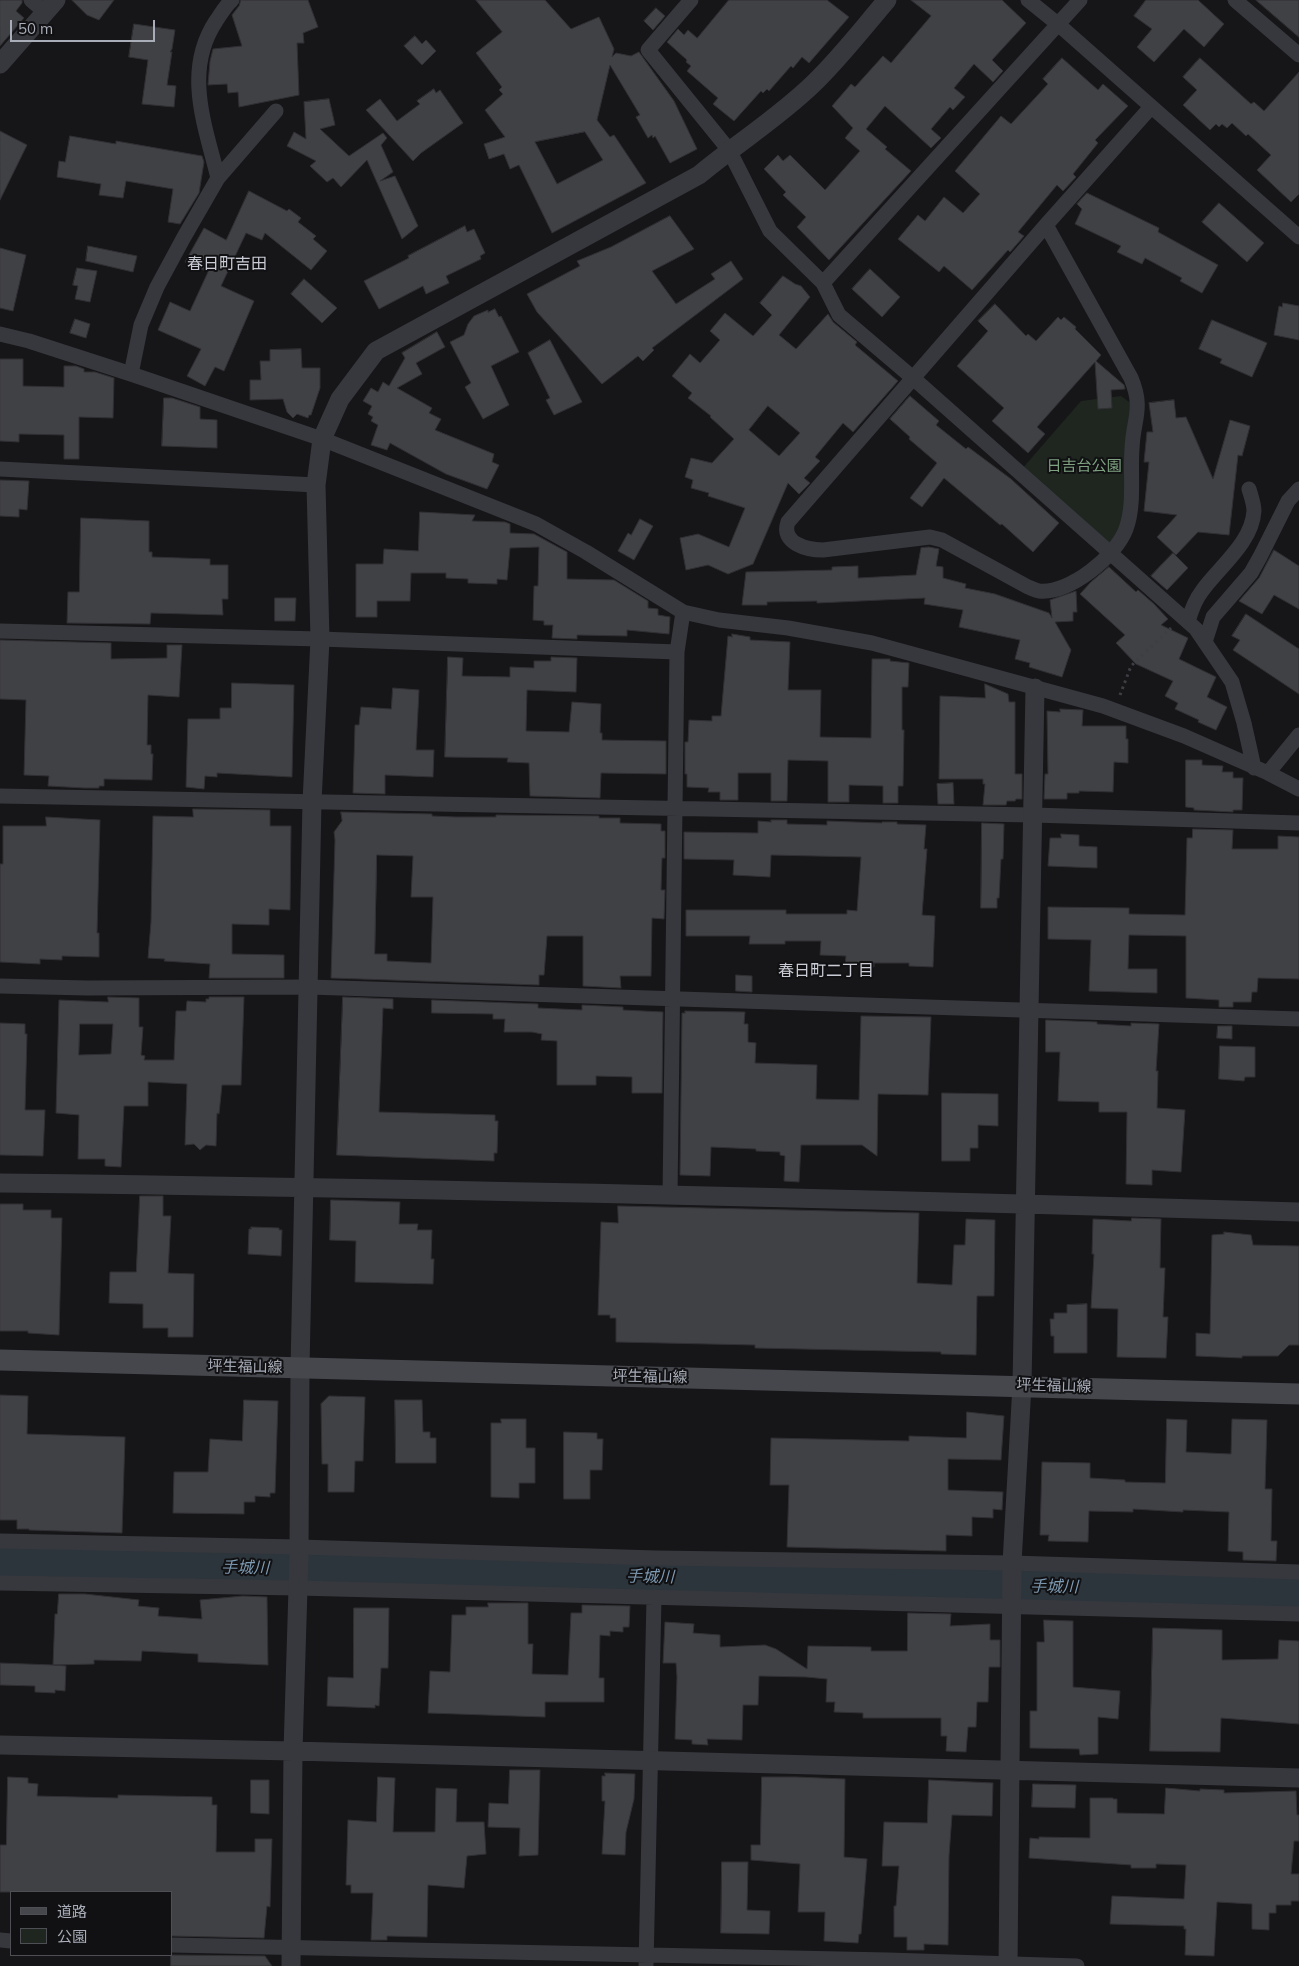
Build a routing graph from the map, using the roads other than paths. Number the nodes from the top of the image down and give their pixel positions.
1 (31, 0) edge
2 (232, 0) edge
3 (691, 0) edge
4 (887, 0) edge
5 (1028, 0) edge
6 (1080, 0) edge
7 (1235, 0) edge
8 (51, 6) edge
9 (1059, 25) junction
10 (1299, 55) edge
11 (0, 64) edge
12 (1151, 107) junction
13 (276, 111) dead end
14 (728, 150) junction
15 (218, 178) junction
16 (1046, 225) junction
17 (1299, 237) edge
18 (823, 283) junction
19 (0, 334) edge
20 (131, 374) junction
21 (913, 378) junction
22 (322, 439) junction
23 (0, 469) edge
24 (316, 484) junction
25 (1249, 489) dead end
26 (1299, 489) edge
27 (1110, 553) junction
28 (683, 612) junction
29 (1186, 620) junction
30 (0, 631) edge
31 (320, 638) junction
32 (1205, 642) junction
33 (677, 652) junction
34 (1035, 688) junction
35 (1299, 735) edge
36 (1261, 770) junction
37 (1299, 789) edge
38 (0, 796) edge
39 (312, 802) junction
40 (676, 808) junction
41 (1033, 815) junction
42 (1299, 823) edge
43 (0, 986) edge
44 (309, 987) junction
45 (672, 999) junction
46 (1030, 1011) junction
47 (1299, 1019) edge
48 (0, 1183) edge
49 (304, 1187) junction
50 (670, 1196) junction
51 (1026, 1204) junction
52 (1299, 1212) edge
53 (0, 1360) edge
54 (300, 1368) junction
55 (1022, 1386) junction
56 (1299, 1394) edge
57 (0, 1541) edge
58 (299, 1551) junction
59 (1012, 1566) junction
60 (1299, 1572) edge
61 (0, 1583) edge
62 (298, 1584) junction
63 (654, 1598) junction
64 (1012, 1602) junction
65 (1299, 1614) edge
66 (0, 1745) edge
67 (293, 1751) junction
68 (649, 1760) junction
69 (1009, 1769) junction
70 (1299, 1778) edge
71 (172, 1945) edge
72 (291, 1958) edge
73 (646, 1961) edge
74 (1008, 1965) edge
75 (1077, 1966) edge

1 - 8 street
2 - 15 street
3 - 14 street
4 - 14 street
5 - 9 street
6 - 9 street
7 - 10 street
8 - 11 street
9 - 12 street
9 - 18 street
12 - 16 street
12 - 17 street
13 - 15 street
14 - 18 street
14 - 22 street
15 - 20 street
16 - 21 street
16 - 27 street
18 - 21 street
19 - 20 street
20 - 22 street
21 - 27 street
21 - 27 street
22 - 24 street
22 - 28 street
23 - 24 street
24 - 31 street
25 - 29 street
26 - 32 street
27 - 29 street
28 - 33 street
28 - 34 street
29 - 32 street
30 - 31 street
31 - 33 street
31 - 39 street
32 - 36 street
33 - 40 street
34 - 36 street
34 - 41 street
35 - 36 street
36 - 37 street
38 - 39 street
39 - 40 street
39 - 44 street
40 - 41 street
40 - 45 street
41 - 42 street
41 - 46 street
43 - 44 street
44 - 45 street
44 - 49 street
45 - 46 street
45 - 50 street
46 - 47 street
46 - 51 street
48 - 49 street
49 - 50 street
49 - 54 street
50 - 51 street
51 - 52 street
51 - 55 street
53 - 54 main road, 坪生福山線
54 - 55 main road, 坪生福山線
54 - 58 street
55 - 56 main road, 坪生福山線
55 - 59 street
57 - 58 street
58 - 59 street
58 - 62 street
59 - 60 street
59 - 64 street
61 - 62 street
62 - 63 street
62 - 67 street
63 - 64 street
63 - 68 street
64 - 65 street
64 - 69 street
66 - 67 street
67 - 68 street
67 - 72 street
68 - 69 street
68 - 73 street
69 - 70 street
69 - 74 street
71 - 72 street
72 - 73 street
73 - 74 street
74 - 75 street

